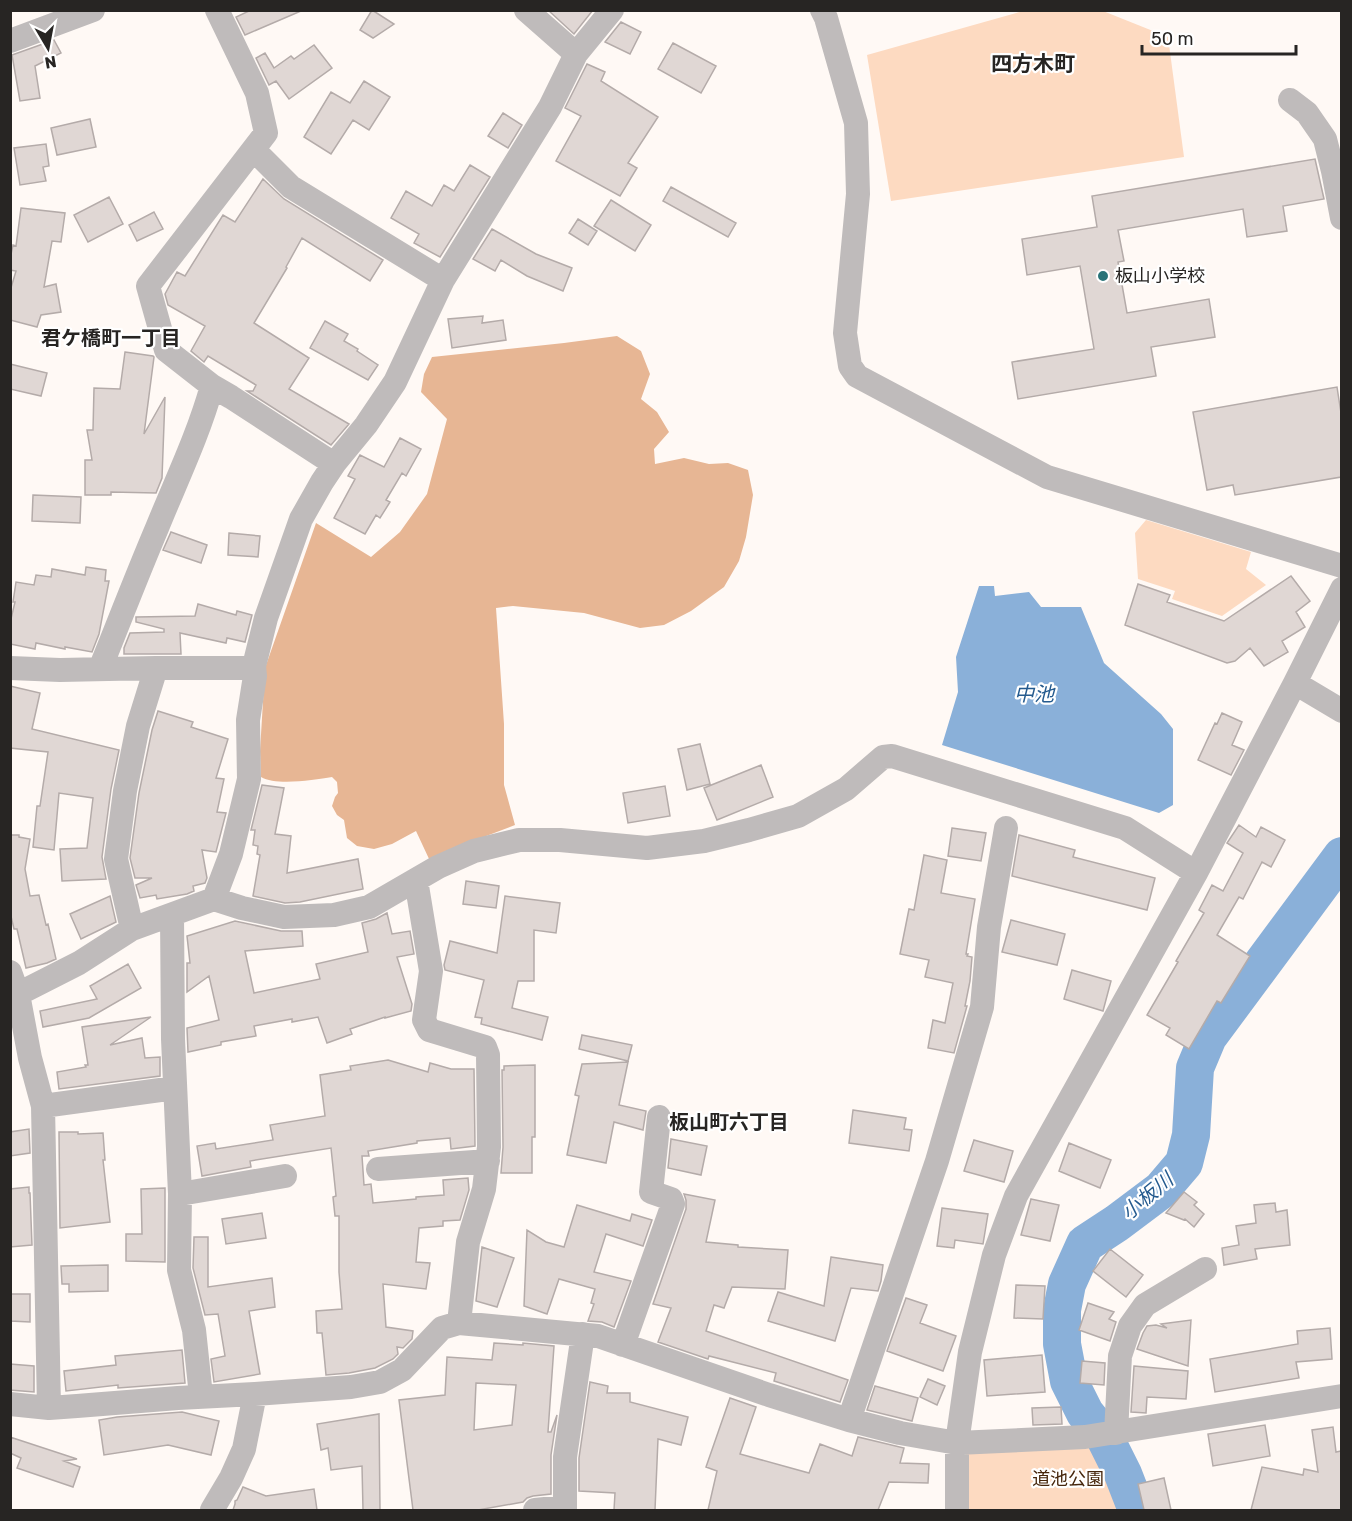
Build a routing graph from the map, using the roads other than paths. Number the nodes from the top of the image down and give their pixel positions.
1 (93, 10) edge
2 (217, 10) edge
3 (526, 10) edge
4 (612, 10) edge
5 (822, 10) edge
6 (10, 41) edge
7 (576, 54) junction
8 (1290, 100) dead end
9 (254, 150) junction
10 (1341, 218) edge
11 (443, 280) junction
12 (212, 386) junction
13 (334, 464) junction
14 (1341, 566) edge
15 (1341, 588) edge
16 (254, 666) junction
17 (10, 668) edge
18 (156, 668) junction
19 (100, 669) junction
20 (1295, 683) junction
21 (1341, 711) edge
22 (1006, 828) dead end
23 (1196, 873) junction
24 (416, 880) junction
25 (214, 899) junction
26 (172, 915) junction
27 (132, 929) junction
28 (14, 983) edge
29 (20, 1056) edge
30 (175, 1088) junction
31 (43, 1106) junction
32 (659, 1117) dead end
33 (488, 1161) junction
34 (378, 1169) dead end
35 (285, 1176) dead end
36 (180, 1194) junction
37 (1204, 1269) dead end
38 (459, 1323) junction
39 (584, 1334) junction
40 (623, 1345) junction
41 (255, 1394) junction
42 (201, 1396) junction
43 (1341, 1396) edge
44 (10, 1404) edge
45 (49, 1408) junction
46 (849, 1420) junction
47 (1116, 1433) junction
48 (957, 1443) junction
49 (565, 1509) edge
50 (212, 1510) edge
51 (535, 1510) edge
52 (957, 1510) edge

1 - 6 street
2 - 9 street
3 - 7 street
4 - 7 street
5 - 14 street
7 - 11 street
8 - 10 street
9 - 11 street
9 - 12 street
11 - 13 street
12 - 13 street
12 - 19 street
13 - 16 street
15 - 20 street
16 - 18 street
16 - 25 street
17 - 19 street
18 - 19 street
18 - 27 street
20 - 21 street
20 - 23 street
22 - 46 street
23 - 24 street
23 - 48 street
24 - 25 street
24 - 33 street
25 - 26 street
26 - 27 street
26 - 30 street
27 - 28 street
28 - 29 street
29 - 31 street
30 - 31 street
30 - 36 street
31 - 45 street
32 - 40 street
33 - 34 street
33 - 38 street
35 - 36 street
36 - 42 street
37 - 47 street
38 - 39 street
38 - 41 street
39 - 40 street
39 - 49 street
40 - 46 street
41 - 42 street
41 - 50 street
42 - 45 street
43 - 47 street
44 - 45 street
46 - 48 street
47 - 48 street
48 - 52 street
49 - 51 street

